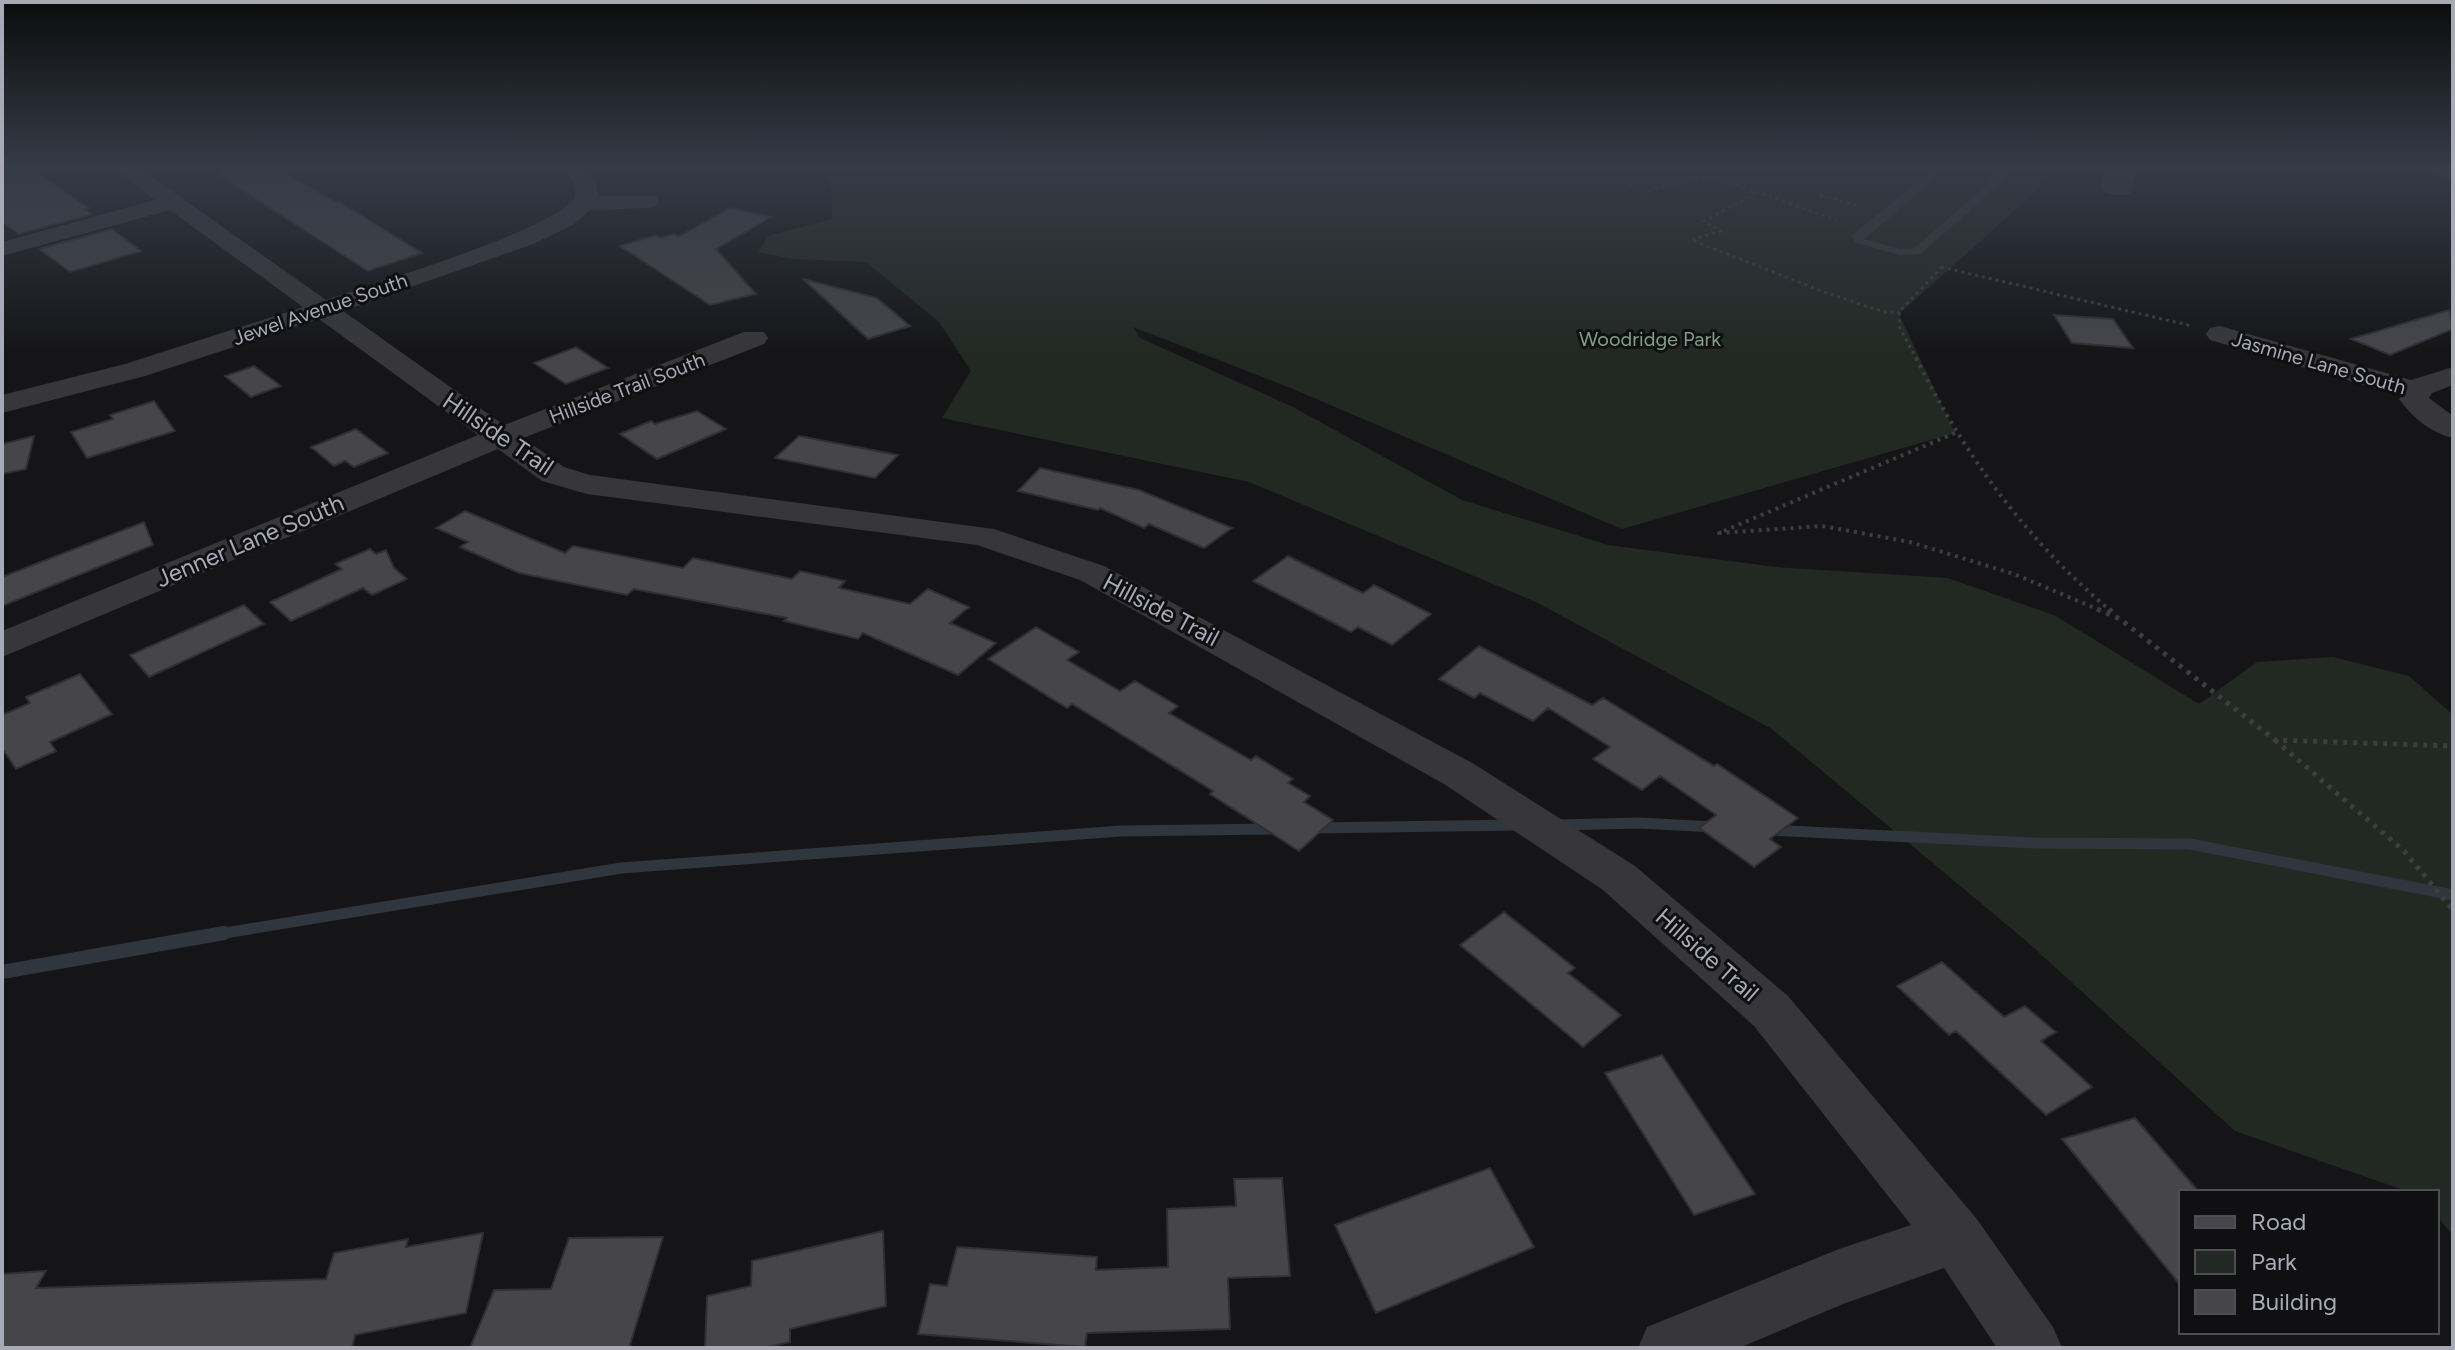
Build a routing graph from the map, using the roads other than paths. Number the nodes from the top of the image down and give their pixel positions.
1 (79, 228) edge
2 (206, 228) edge
3 (549, 228) edge
4 (1868, 228) edge
5 (1944, 228) edge
6 (2, 249) edge
7 (321, 309) junction
8 (2220, 334) road end
9 (754, 338) dead end
10 (2453, 376) edge
11 (2417, 391) junction
12 (2, 404) edge
13 (2453, 429) edge
14 (499, 437) junction
15 (2, 645) edge
16 (1956, 1237) junction
17 (1668, 1348) edge
18 (2032, 1348) edge

1 - 6 street
2 - 7 street, Hillside Trail
3 - 7 street, Jewel Avenue South
4 - 5 lane
7 - 12 street, Jewel Avenue South
7 - 14 street, Hillside Trail
8 - 11 street, Jasmine Lane South
9 - 14 street, Hillside Trail South
10 - 11 street, Jasmine Lane South
11 - 13 street, Jasmine Lane South
14 - 15 street, Jenner Lane South
14 - 16 street, Hillside Trail
16 - 17 street
16 - 18 street, Hillside Trail

